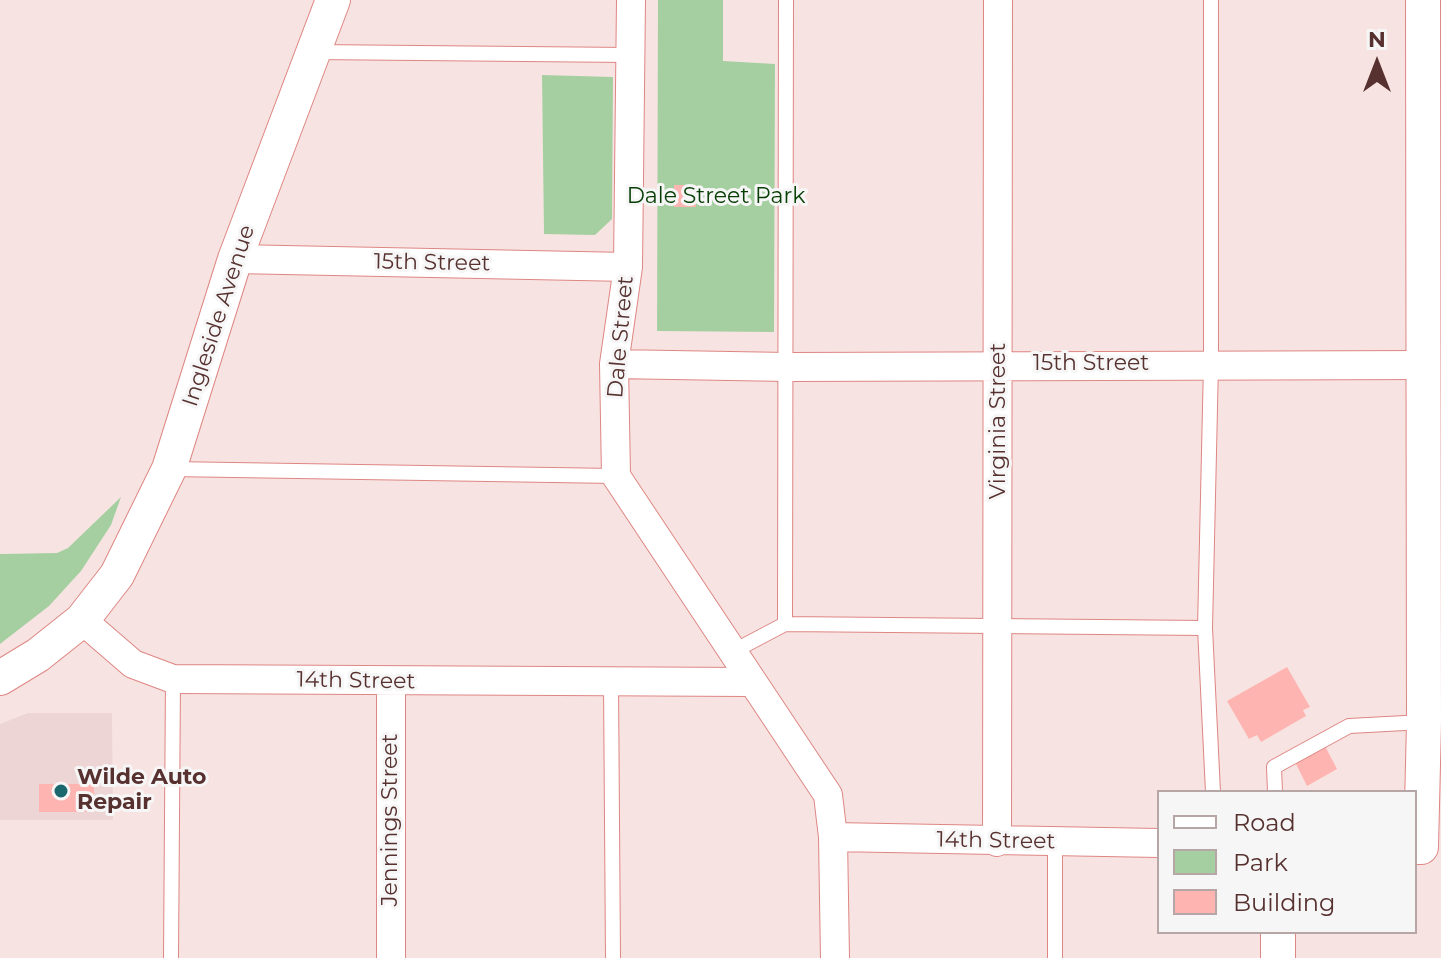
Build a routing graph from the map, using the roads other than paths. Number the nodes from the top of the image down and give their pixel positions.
1 (333, 0) edge
2 (631, 0) edge
3 (786, 0) edge
4 (998, 0) edge
5 (1211, 0) edge
6 (1423, 0) edge
7 (312, 52) junction
8 (629, 55) junction
9 (1433, 138) edge
10 (235, 259) junction
11 (628, 267) junction
12 (1430, 352) edge
13 (614, 364) junction
14 (999, 364) junction
15 (1211, 364) junction
16 (788, 367) junction
17 (169, 469) junction
18 (616, 476) junction
19 (82, 620) junction
20 (785, 624) junction
21 (998, 628) junction
22 (1205, 628) junction
23 (732, 652) junction
24 (1432, 661) edge
25 (0, 678) edge
26 (173, 679) junction
27 (391, 682) junction
28 (611, 682) junction
29 (750, 682) junction
30 (1424, 722) junction
31 (1213, 790) edge
32 (1275, 790) edge
33 (833, 837) junction
34 (997, 842) junction
35 (1055, 842) junction
36 (1157, 843) edge
37 (1426, 847) edge
38 (1278, 934) edge
39 (171, 958) edge
40 (391, 958) edge
41 (613, 958) edge
42 (835, 958) edge
43 (1055, 958) edge
44 (1278, 958) edge

1 - 7 street, Ingleside Avenue
2 - 8 street, Dale Street
3 - 16 lane
4 - 14 street, Virginia Street
5 - 15 lane
6 - 9 street
7 - 8 lane
7 - 10 street, Ingleside Avenue
8 - 11 street, Dale Street
9 - 12 street
10 - 11 street, 15th Street
10 - 17 street, Ingleside Avenue
11 - 13 street, Dale Street
12 - 15 street, 15th Street
12 - 24 street
13 - 16 street, 15th Street
13 - 18 street, Dale Street
14 - 15 street, 15th Street
14 - 16 street, 15th Street
14 - 21 street, Virginia Street
15 - 22 lane
16 - 20 lane
17 - 18 lane
17 - 19 street, Ingleside Avenue
18 - 23 street
19 - 25 street
19 - 26 street, 14th Street
20 - 21 lane
20 - 23 lane
21 - 22 lane
21 - 34 street, Virginia Street
22 - 31 lane
23 - 29 street
24 - 30 street
26 - 27 street, 14th Street
26 - 39 lane
27 - 28 street, 14th Street
27 - 40 street, Jennings Street
28 - 29 street, 14th Street
28 - 41 lane
29 - 33 street
30 - 32 lane
30 - 37 street
33 - 34 street, 14th Street
33 - 42 street
34 - 35 street, 14th Street
35 - 36 street, 14th Street
35 - 43 lane
38 - 44 street

